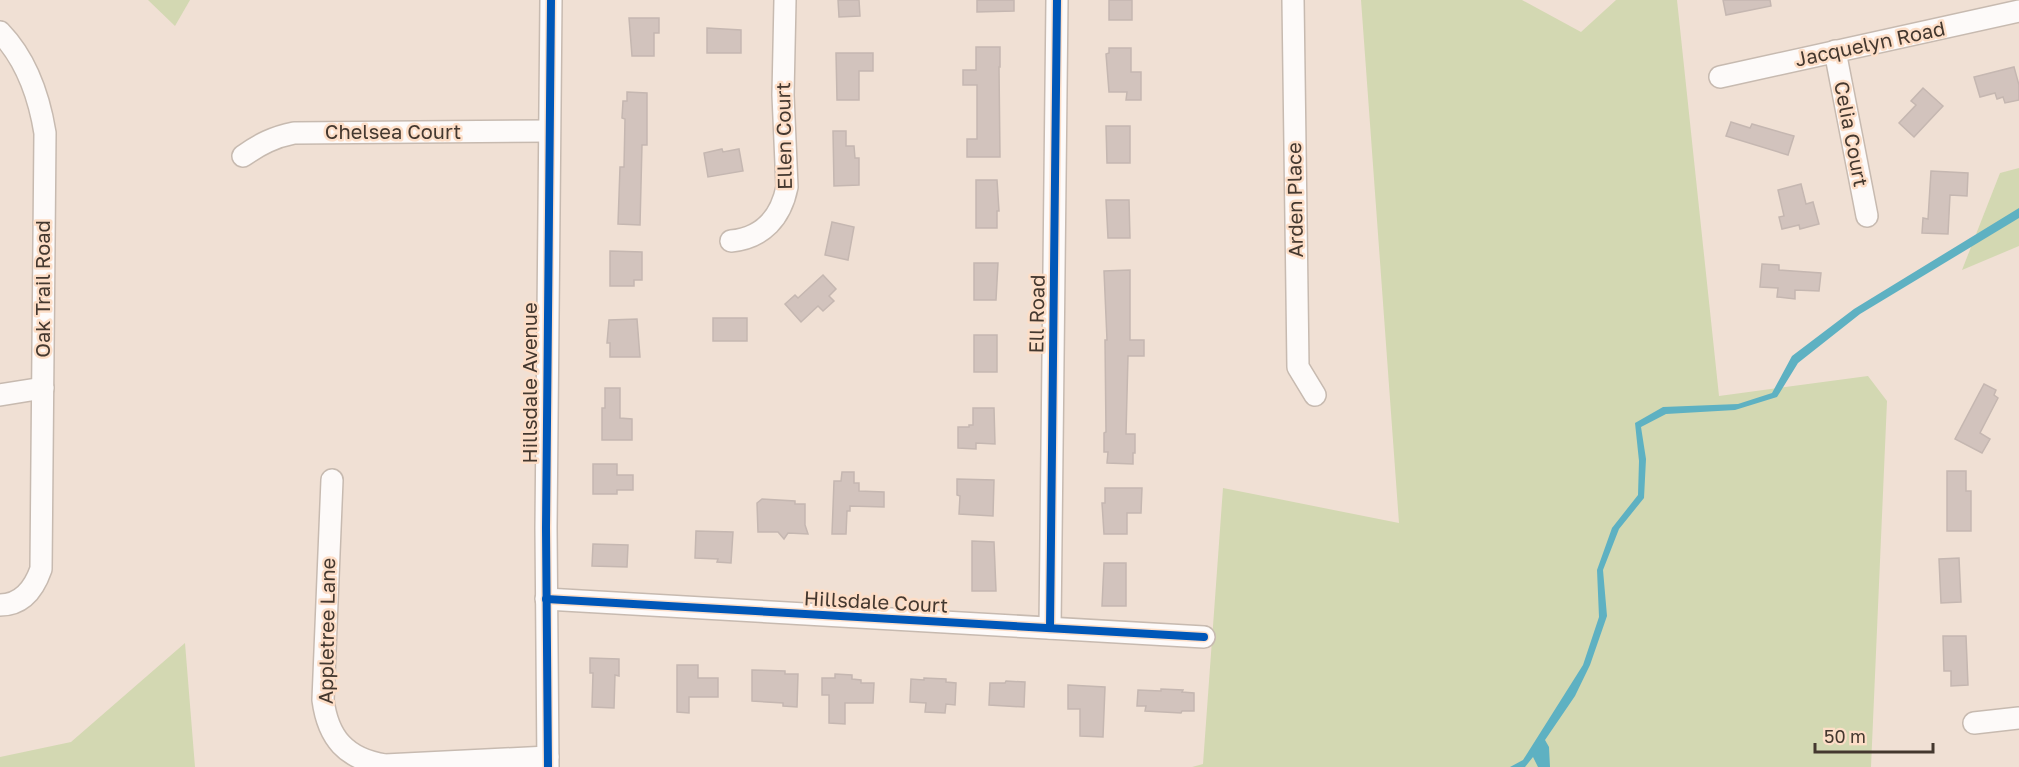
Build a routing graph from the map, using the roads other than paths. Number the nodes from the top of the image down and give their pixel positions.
1 (551, 0) edge
2 (785, 0) edge
3 (1057, 0) edge
4 (1293, 0) edge
5 (2019, 11) edge
6 (0, 32) edge
7 (1835, 51) junction
8 (1720, 77) dead end
9 (549, 131) junction
10 (243, 156) dead end
11 (1867, 216) dead end
12 (731, 241) dead end
13 (43, 388) junction
14 (0, 395) edge
15 (1315, 395) dead end
16 (332, 480) dead end
17 (546, 599) junction
18 (0, 605) edge
19 (1050, 628) junction
20 (1204, 637) dead end
21 (2019, 718) edge
22 (1974, 723) dead end
23 (548, 762) edge

1 - 9 street, Hillsdale Avenue
2 - 12 street, Ellen Court
3 - 19 street, Ell Road
4 - 15 street, Arden Place
5 - 7 street, Jacquelyn Road
6 - 13 street, Oak Trail Road
7 - 8 street, Jacquelyn Road
7 - 11 street, Celia Court
9 - 10 street, Chelsea Court
9 - 17 street, Hillsdale Avenue
13 - 14 street
13 - 18 street, Oak Trail Road
16 - 23 street, Appletree Lane
17 - 19 street, Hillsdale Court
17 - 23 street, Hillsdale Avenue
19 - 20 street, Hillsdale Court
21 - 22 street

